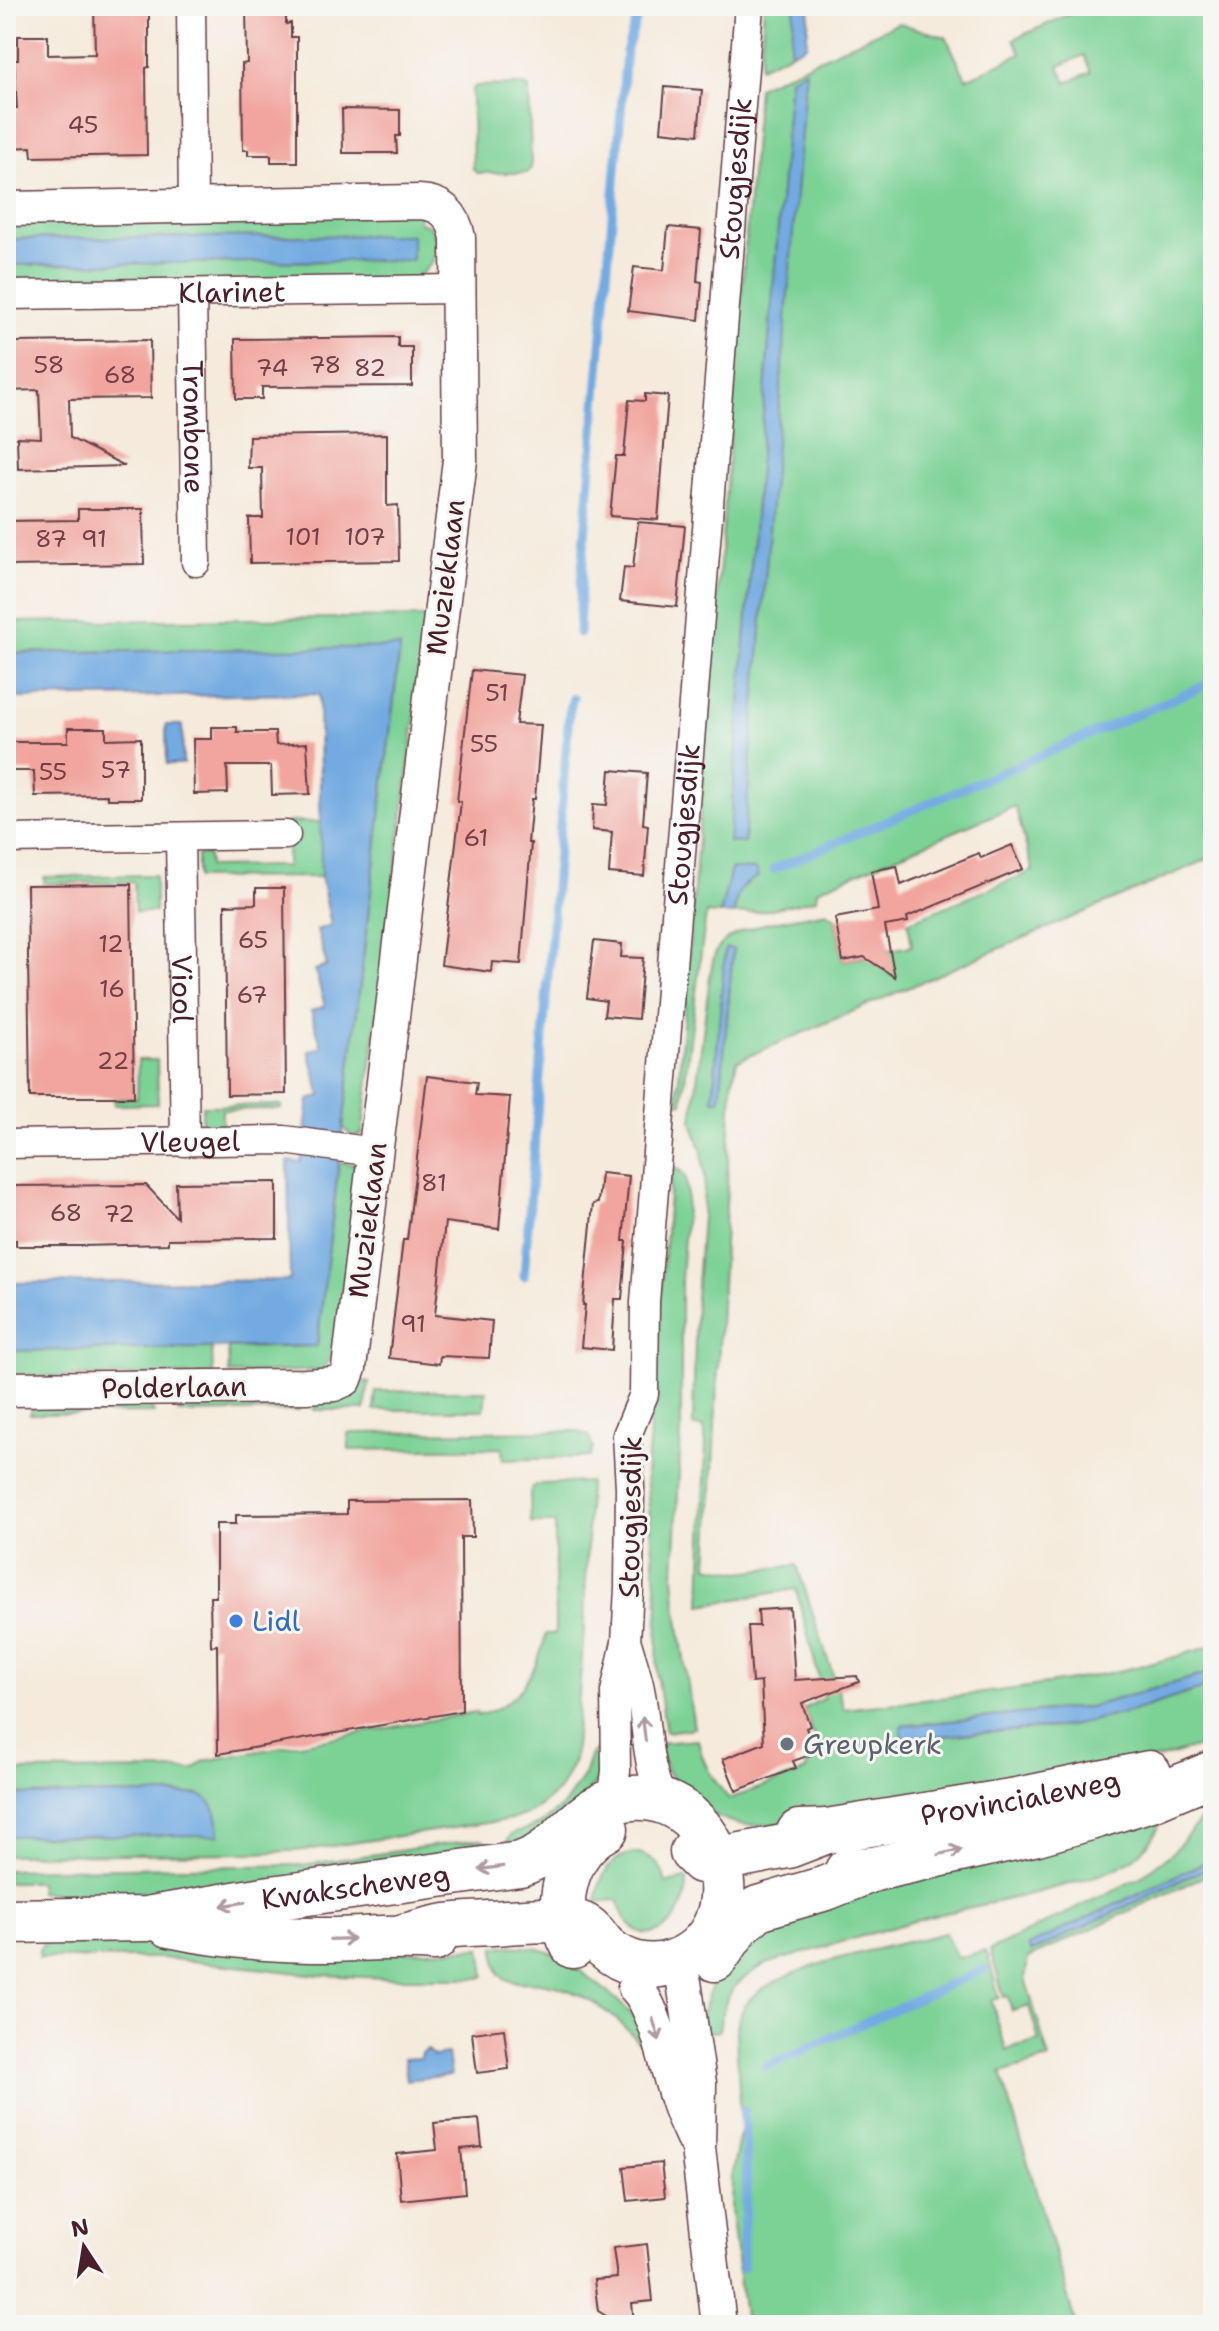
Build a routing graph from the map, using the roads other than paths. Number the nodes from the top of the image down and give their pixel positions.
1 (191, 6) edge
2 (749, 6) edge
3 (193, 207) junction
4 (6, 209) edge
5 (459, 289) junction
6 (192, 293) junction
7 (6, 295) edge
8 (196, 562) dead end
9 (286, 835) dead end
10 (180, 837) junction
11 (6, 839) edge
12 (185, 1142) junction
13 (6, 1144) edge
14 (360, 1150) junction
15 (342, 1381) joint
16 (6, 1389) edge
17 (626, 1642) junction
18 (1213, 1754) edge
19 (1213, 1773) edge
20 (665, 1803) junction
21 (610, 1815) junction
22 (712, 1847) junction
23 (146, 1919) junction
24 (6, 1921) edge
25 (724, 1926) junction
26 (568, 1932) junction
27 (685, 1969) junction
28 (635, 1987) junction
29 (698, 2148) junction
30 (719, 2325) edge

1 - 3 street
2 - 17 street, Stougjesdijk
3 - 4 street, Muzieklaan
3 - 5 street, Muzieklaan
5 - 6 street, Klarinet
5 - 14 street, Muzieklaan
6 - 7 street, Klarinet
6 - 8 street, Trombone
9 - 10 street
10 - 11 street
10 - 12 street, Viool
12 - 13 street, Vleugel
12 - 14 street, Vleugel
14 - 15 street, Muzieklaan
15 - 16 street, Polderlaan
20 -> 17 street, Stougjesdijk
17 - 21 street, Stougjesdijk
18 - 22 main road, Provincialeweg
25 -> 19 main road, Provincialeweg
20 - 21 main road
20 - 22 main road
21 - 22 main road, Provincialeweg
21 -> 23 main road, Kwakscheweg
21 - 26 main road
22 - 25 main road
23 - 24 main road, Kwakscheweg
23 -> 26 main road, Kwakscheweg
25 - 27 main road, Provincialeweg
26 - 27 main road, Kwakscheweg
26 - 28 main road
27 - 28 main road
27 - 29 street
28 -> 29 street
29 - 30 street

